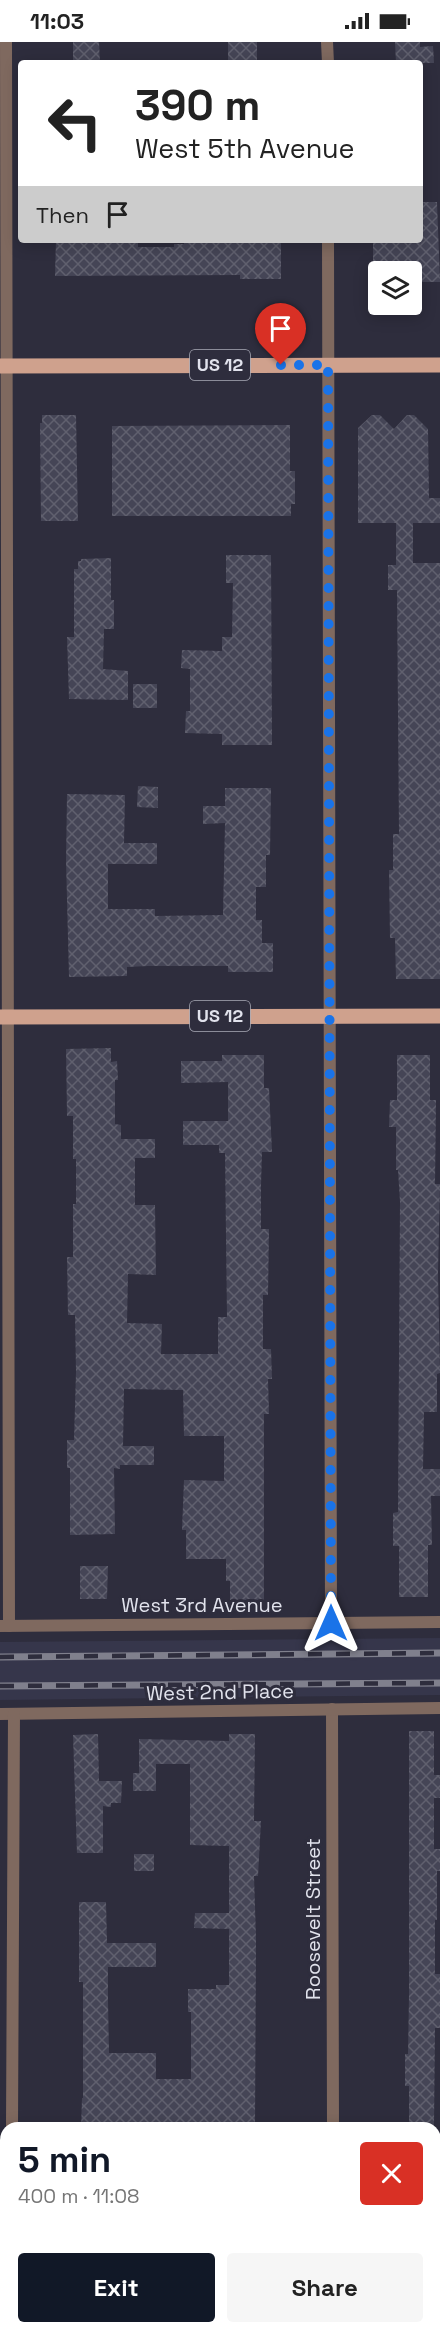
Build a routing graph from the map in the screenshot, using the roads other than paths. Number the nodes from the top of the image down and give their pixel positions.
1 (6, 42) edge
2 (327, 42) edge
3 (327, 60) edge
4 (328, 243) edge
5 (328, 365) junction
6 (440, 365) edge
7 (4, 366) edge
8 (4, 706) edge
9 (440, 1016) edge
10 (4, 1017) edge
11 (330, 1017) junction
12 (440, 1622) edge
13 (331, 1623) junction
14 (4, 1626) edge
15 (332, 1708) junction
16 (440, 1708) edge
17 (0, 1714) edge
18 (14, 1714) junction
19 (12, 2122) edge
20 (333, 2122) edge

1 - 7 street
2 - 3 street
4 - 5 street
5 - 6 main road, US 12
5 - 7 main road, US 12
5 - 11 street
7 - 8 street
8 - 10 street
9 - 11 main road, US 12
10 - 11 main road, US 12
10 - 14 street
11 - 13 street
12 - 13 street, West 3rd Avenue
13 - 14 street, West 3rd Avenue
15 - 16 street, West 2nd Place
15 - 18 street, West 2nd Place
15 - 20 street, Roosevelt Street
17 - 18 street, West 2nd Place
18 - 19 street

